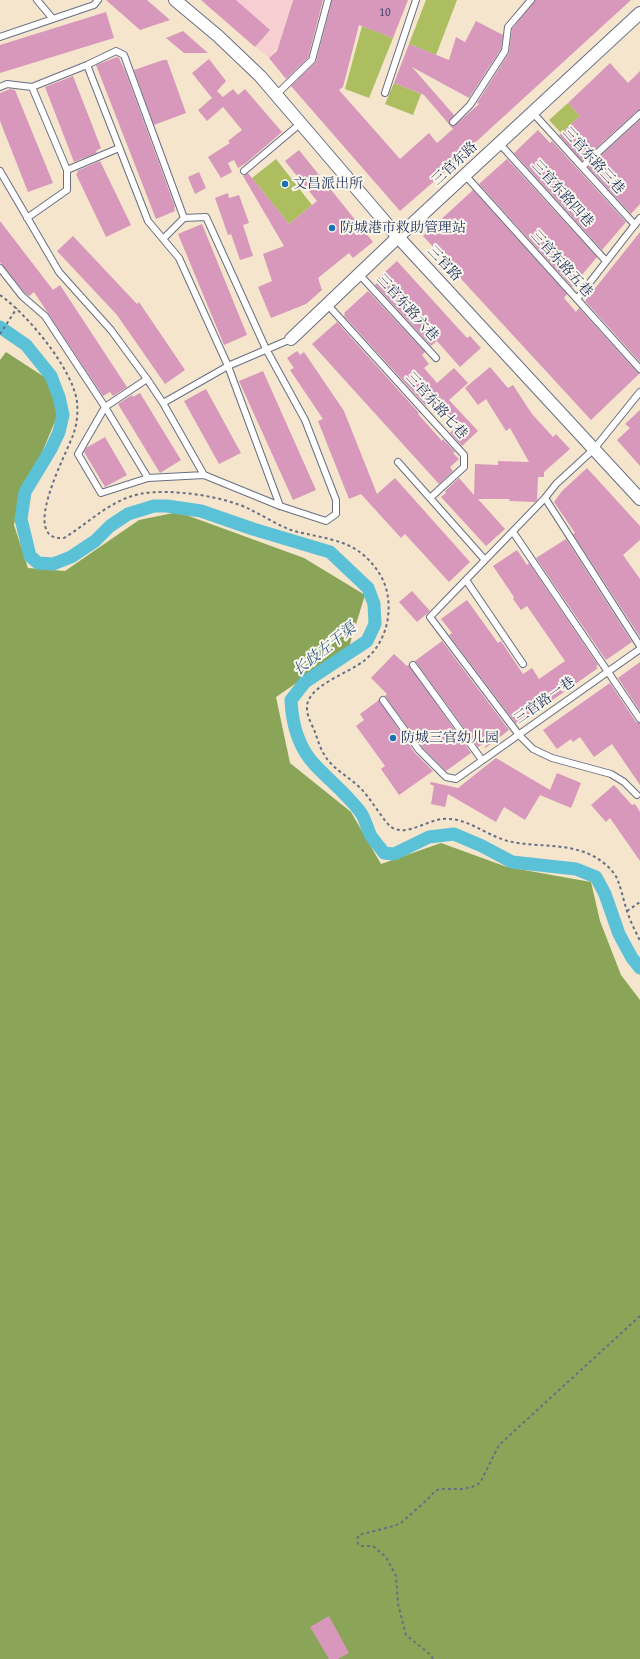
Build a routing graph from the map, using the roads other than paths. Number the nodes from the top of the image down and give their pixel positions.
1 (37, 0) edge
2 (98, 0) edge
3 (175, 0) edge
4 (328, 0) edge
5 (416, 0) edge
6 (531, 0) edge
7 (640, 13) edge
8 (53, 19) junction
9 (0, 37) edge
10 (87, 65) junction
11 (0, 87) edge
12 (32, 87) junction
13 (385, 93) dead end
14 (276, 94) junction
15 (532, 112) junction
16 (640, 114) edge
17 (453, 122) dead end
18 (301, 123) junction
19 (500, 143) junction
20 (119, 148) junction
21 (582, 167) junction
22 (67, 170) junction
23 (0, 171) edge
24 (244, 171) dead end
25 (465, 175) junction
26 (27, 218) junction
27 (184, 218) junction
28 (640, 218) edge
29 (635, 225) junction
30 (398, 237) junction
31 (163, 239) junction
32 (606, 261) junction
33 (0, 268) edge
34 (359, 274) junction
35 (577, 299) junction
36 (327, 304) junction
37 (291, 339) joint
38 (266, 349) junction
39 (436, 358) dead end
40 (228, 366) junction
41 (640, 369) edge
42 (147, 379) junction
43 (640, 392) edge
44 (163, 403) junction
45 (105, 406) junction
46 (594, 449) junction
47 (398, 462) dead end
48 (204, 475) junction
49 (148, 478) junction
50 (430, 498) junction
51 (545, 498) junction
52 (640, 499) edge
53 (280, 506) junction
54 (513, 532) junction
55 (485, 560) junction
56 (466, 580) junction
57 (640, 646) edge
58 (640, 649) edge
59 (523, 664) dead end
60 (413, 665) dead end
61 (608, 672) junction
62 (383, 700) dead end
63 (640, 719) edge
64 (519, 735) junction
65 (482, 760) junction
66 (639, 798) edge

1 - 8 lane
2 - 8 lane
3 - 14 street, 三官路
4 - 14 lane
5 - 13 lane
6 - 17 lane
7 - 15 street, 三官东路
8 - 9 lane
10 - 12 lane
10 - 20 lane
10 - 27 lane
11 - 12 lane
12 - 22 lane
14 - 18 street, 三官路
15 - 19 street, 三官东路
15 - 21 lane, 三官东路三巷
16 - 21 lane
18 - 24 lane
18 - 30 street, 三官路
19 - 25 street, 三官东路
19 - 32 lane, 三官东路四巷
20 - 22 lane
20 - 31 lane
21 - 29 lane, 三官东路三巷
22 - 26 lane
23 - 26 lane
25 - 30 street, 三官东路
25 - 35 lane, 三官东路五巷
26 - 42 lane
27 - 31 lane
27 - 38 lane
28 - 29 lane
29 - 32 lane
30 - 34 street, 三官东路
30 - 46 street, 三官路
31 - 40 lane
32 - 35 lane
33 - 45 lane
34 - 36 street, 三官东路
34 - 39 lane, 三官东路六巷
35 - 41 lane, 三官东路五巷
36 - 37 street, 三官东路
36 - 50 lane, 三官东路七巷
37 - 38 lane
38 - 40 lane
38 - 53 lane
40 - 44 lane
40 - 53 lane
42 - 44 lane
42 - 45 lane
43 - 46 lane
44 - 48 lane
45 - 49 lane
45 - 49 lane
46 - 51 lane
46 - 52 street, 三官路
47 - 50 lane
48 - 49 lane
48 - 53 lane
50 - 55 lane
51 - 54 lane
51 - 57 lane
54 - 55 lane
54 - 61 lane
55 - 56 lane
56 - 59 lane
56 - 64 lane
58 - 61 lane, 三官路一巷
60 - 65 lane
61 - 63 lane
61 - 64 lane, 三官路一巷
62 - 65 lane, 三官路一巷
64 - 65 lane, 三官路一巷
64 - 66 lane

